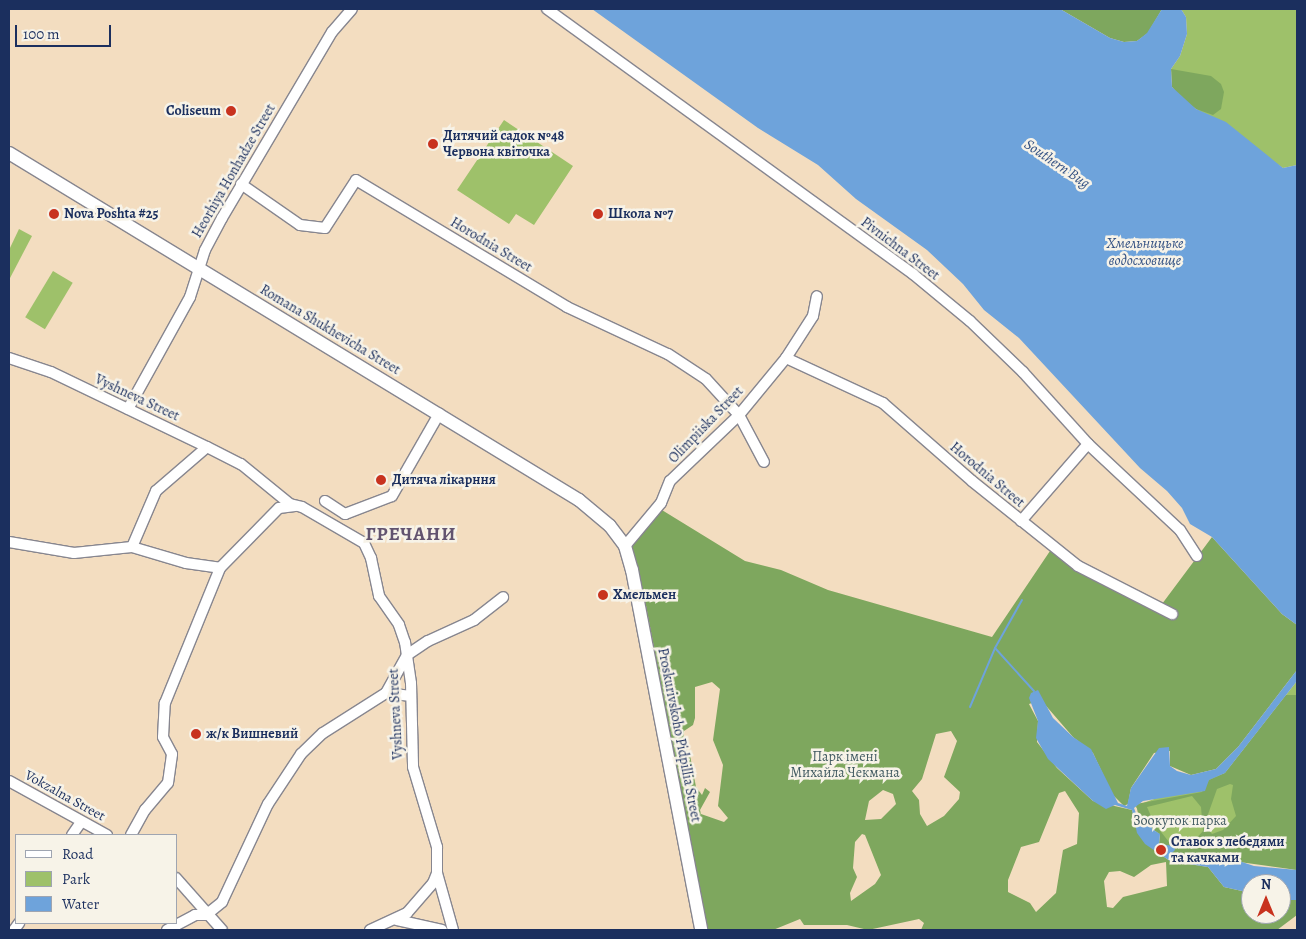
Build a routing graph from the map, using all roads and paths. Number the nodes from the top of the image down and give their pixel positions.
1 (352, 9) edge
2 (547, 9) edge
3 (9, 153) edge
4 (241, 184) junction
5 (199, 268) junction
6 (817, 296) dead end
7 (9, 358) edge
8 (786, 358) junction
9 (128, 409) junction
10 (439, 414) junction
11 (739, 415) junction
12 (1088, 444) junction
13 (208, 446) junction
14 (764, 462) dead end
15 (325, 501) dead end
16 (302, 507) junction
17 (1021, 522) junction
18 (9, 542) edge
19 (625, 546) junction
20 (132, 547) junction
21 (1196, 556) dead end
22 (220, 568) junction
23 (503, 597) dead end
24 (1172, 614) dead end
25 (407, 655) junction
26 (386, 693) junction
27 (409, 696) junction
28 (9, 781) edge
29 (81, 822) junction
30 (73, 834) edge
31 (105, 834) edge
32 (132, 834) edge
33 (437, 873) junction
34 (178, 880) edge
35 (206, 915) junction
36 (397, 920) junction
37 (218, 929) edge
38 (167, 930) edge
39 (370, 930) edge
40 (442, 930) edge
41 (453, 930) edge
42 (701, 930) edge

1 - 4 street, Heorhiya Honhadze Street
2 - 12 street, Pivnichna Street
3 - 5 main road, Romana Shukhevicha Street
4 - 5 street, Heorhiya Honhadze Street
4 - 11 street, Horodnia Street
5 - 9 street, Heorhiya Honhadze Street
5 - 10 main road, Romana Shukhevicha Street
6 - 8 street, Olimpiiska Street
7 - 9 street, Vyshneva Street
8 - 11 street, Olimpiiska Street
8 - 17 street, Horodnia Street
9 - 13 street, Vyshneva Street
10 - 15 street
10 - 19 main road, Romana Shukhevicha Street
11 - 14 street
11 - 19 street, Olimpiiska Street
12 - 17 street
12 - 21 street, Pivnichna Street
13 - 16 street, Vyshneva Street
13 - 20 street
16 - 22 street
16 - 25 street, Vyshneva Street
17 - 24 street, Horodnia Street
18 - 20 street
19 - 42 main road, Proskurivskoho Pidpillia Street
20 - 22 street
22 - 32 street
23 - 25 street
25 - 26 street
25 - 27 street, Vyshneva Street
26 - 27 street
26 - 35 street
27 - 33 street, Vyshneva Street
28 - 29 street, Vokzalna Street
29 - 30 street
29 - 31 street, Vokzalna Street
33 - 36 street
33 - 41 street, Vyshneva Street
34 - 35 street
35 - 37 street
35 - 38 street
36 - 39 street
36 - 40 street

